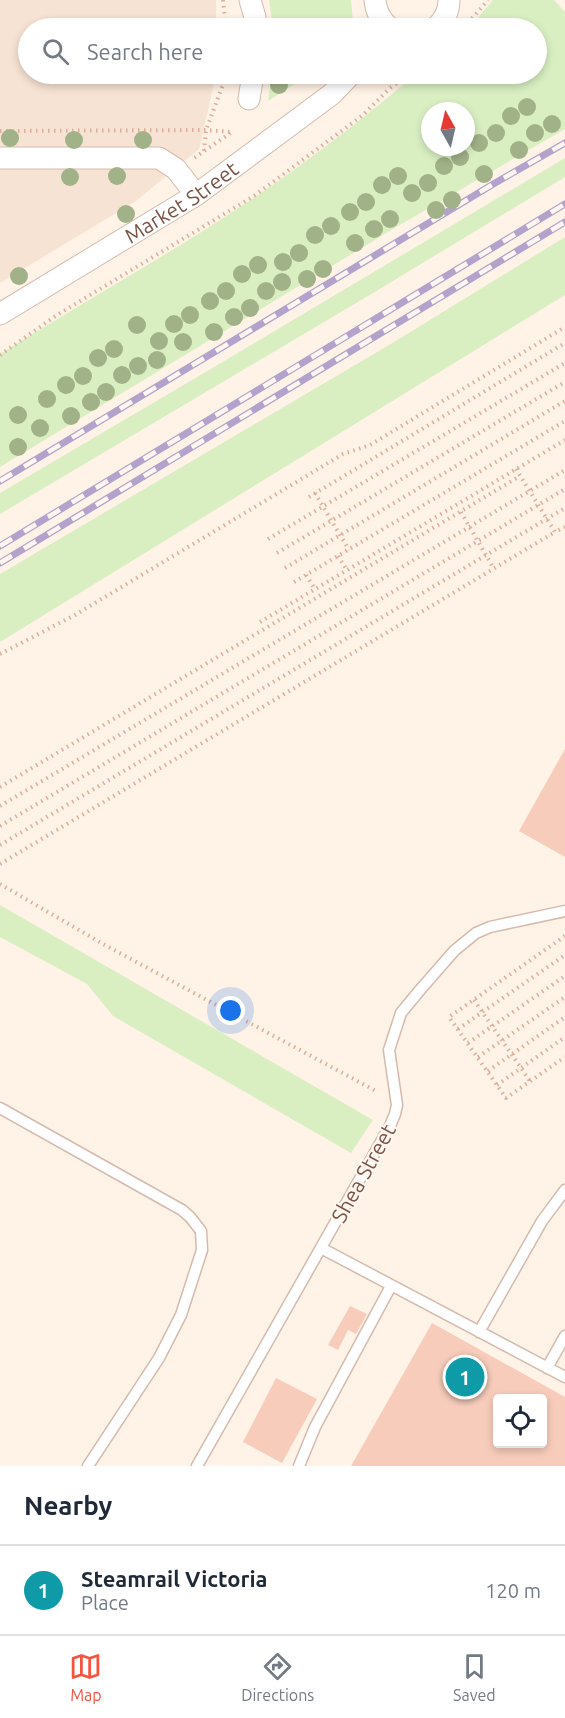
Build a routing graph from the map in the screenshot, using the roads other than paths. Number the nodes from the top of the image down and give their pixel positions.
1 (250, 0) edge
2 (449, 0) edge
3 (255, 18) edge
4 (444, 18) edge
5 (251, 84) edge
6 (342, 84) edge
7 (249, 99) dead end
8 (0, 158) edge
9 (196, 195) junction
10 (0, 314) edge
11 (565, 911) edge
12 (0, 1108) edge
13 (565, 1190) edge
14 (321, 1248) junction
15 (391, 1286) junction
16 (479, 1332) junction
17 (565, 1336) edge
18 (547, 1368) junction
19 (565, 1377) edge
20 (88, 1466) edge
21 (197, 1466) edge
22 (299, 1466) edge

1 - 3 street
2 - 4 street
5 - 7 street
6 - 9 street, Market Street
8 - 9 street
9 - 10 street, Market Street
11 - 14 lane, Shea Street
12 - 20 lane
13 - 16 lane
14 - 15 lane
14 - 21 lane, Shea Street
15 - 16 lane
15 - 22 lane
16 - 18 lane
17 - 18 lane
18 - 19 lane

